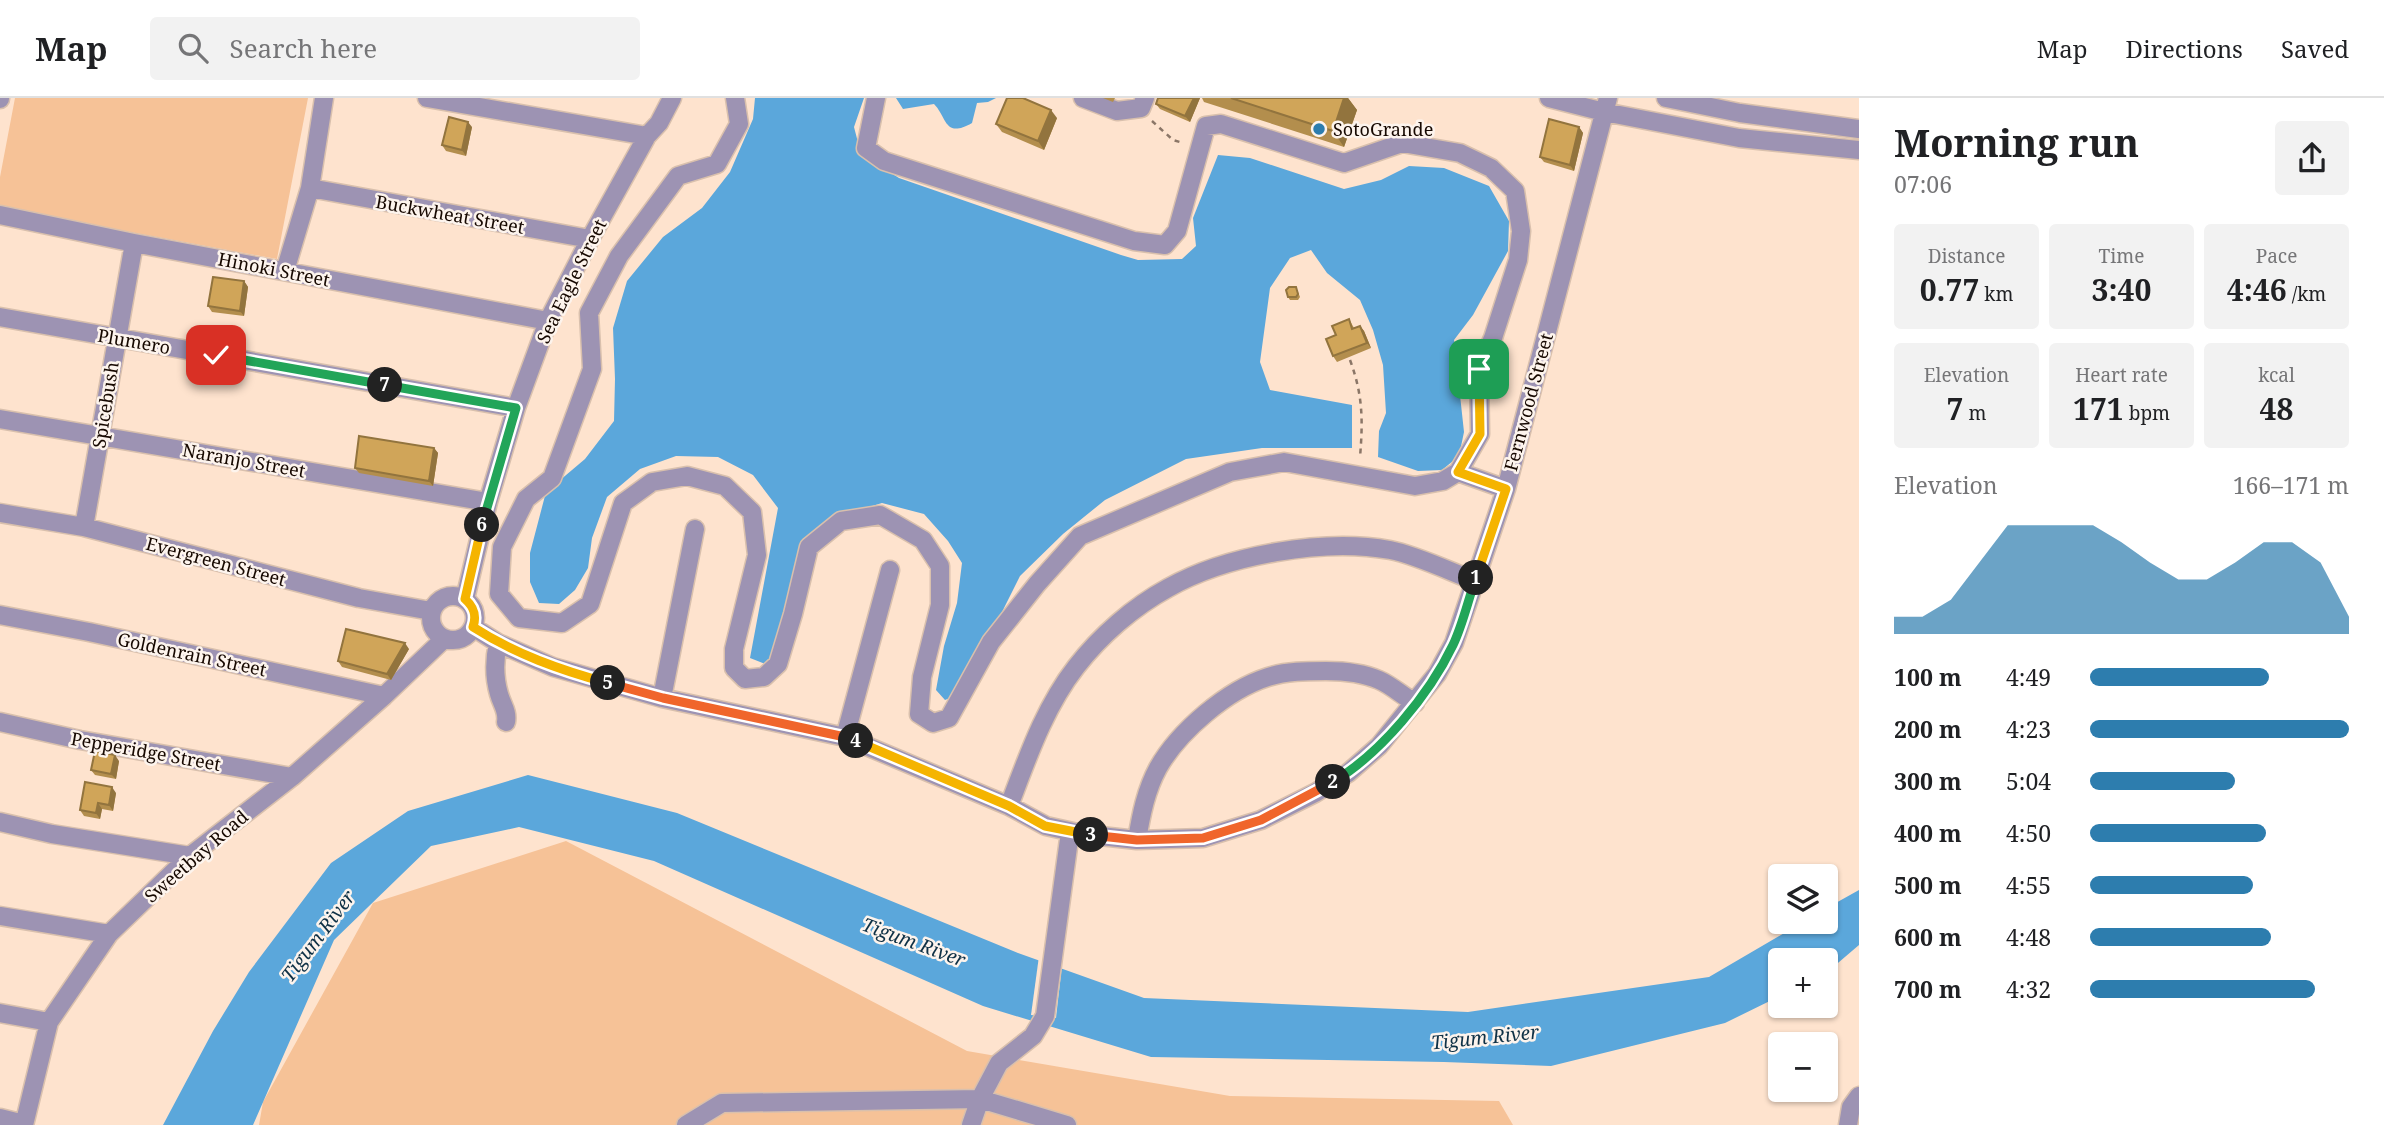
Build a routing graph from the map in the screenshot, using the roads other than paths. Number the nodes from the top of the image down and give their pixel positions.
1 (324, 98) edge
2 (427, 98) edge
3 (672, 98) edge
4 (735, 98) edge
5 (876, 98) edge
6 (1083, 98) edge
7 (1549, 98) edge
8 (1666, 98) edge
9 (1143, 103) edge
10 (1606, 105) edge
11 (1837, 126) junction
12 (1859, 129) edge
13 (647, 136) junction
14 (1832, 148) junction
15 (1859, 150) edge
16 (310, 188) junction
17 (0, 215) edge
18 (590, 239) junction
19 (134, 243) junction
20 (285, 271) junction
21 (0, 317) edge
22 (548, 321) junction
23 (116, 338) junction
24 (516, 408) junction
25 (0, 419) edge
26 (100, 434) junction
27 (1458, 472) junction
28 (1506, 489) junction
29 (488, 502) junction
30 (0, 513) edge
31 (84, 527) junction
32 (695, 529) dead end
33 (890, 569) dead end
34 (1475, 581) junction
35 (465, 599) junction
36 (431, 611) junction
37 (0, 615) edge
38 (473, 627) junction
39 (444, 639) junction
40 (498, 643) junction
41 (384, 696) junction
42 (663, 698) junction
43 (1415, 703) junction
44 (0, 722) edge
45 (506, 722) dead end
46 (845, 737) junction
47 (292, 777) junction
48 (1009, 806) junction
49 (0, 822) edge
50 (1070, 831) junction
51 (1137, 840) junction
52 (190, 856) junction
53 (0, 916) edge
54 (109, 934) junction
55 (0, 1013) edge
56 (49, 1022) junction
57 (1859, 1096) edge
58 (980, 1099) junction
59 (0, 1118) edge
60 (24, 1124) edge
61 (687, 1125) edge
62 (971, 1125) edge
63 (1067, 1125) edge
64 (1848, 1125) edge

1 - 16 street
2 - 13 street
3 - 13 street, Sea Eagle Street
4 - 27 street
5 - 27 street
6 - 9 street
7 - 10 street
8 - 11 street
10 - 14 street
10 - 28 street, Fernwood Street
11 - 12 street
11 - 14 street
13 - 18 street, Sea Eagle Street
14 - 15 street
16 - 18 street, Buckwheat Street
16 - 20 street
17 - 19 street, Hinoki Street
18 - 22 street, Sea Eagle Street
19 - 20 street, Hinoki Street
19 - 23 street, Spicebush
20 - 22 street, Hinoki Street
21 - 23 street, Plumero
22 - 24 street, Sea Eagle Street
23 - 24 street, Plumero
23 - 26 street, Spicebush
24 - 29 street, Sea Eagle Street
25 - 26 street, Naranjo Street
26 - 29 street, Naranjo Street
26 - 31 street, Spicebush
27 - 28 street
28 - 34 street, Fernwood Street
29 - 35 street, Sea Eagle Street
30 - 31 street, Evergreen Street
31 - 36 street, Evergreen Street
32 - 42 street
33 - 46 street
34 - 43 street, Fernwood Street
34 - 48 street
35 - 36 street
35 - 38 street
36 - 39 street
37 - 41 street, Goldenrain Street
38 - 39 street
38 - 40 street, Fernwood Street
39 - 41 street, Sweetbay Road
40 - 42 street, Fernwood Street
40 - 45 street
41 - 47 street, Sweetbay Road
42 - 46 street, Fernwood Street
43 - 51 street, Fernwood Street
43 - 51 street
44 - 47 street, Pepperidge Street
46 - 48 street, Fernwood Street
47 - 52 street, Sweetbay Road
48 - 50 street, Fernwood Street
49 - 52 street
50 - 51 street, Fernwood Street
50 - 58 street
52 - 54 street, Sweetbay Road
53 - 54 street
54 - 56 street, Sweetbay Road
55 - 56 street
56 - 60 street, Sweetbay Road
57 - 64 street
58 - 61 street
58 - 62 street
58 - 63 street
59 - 60 street

